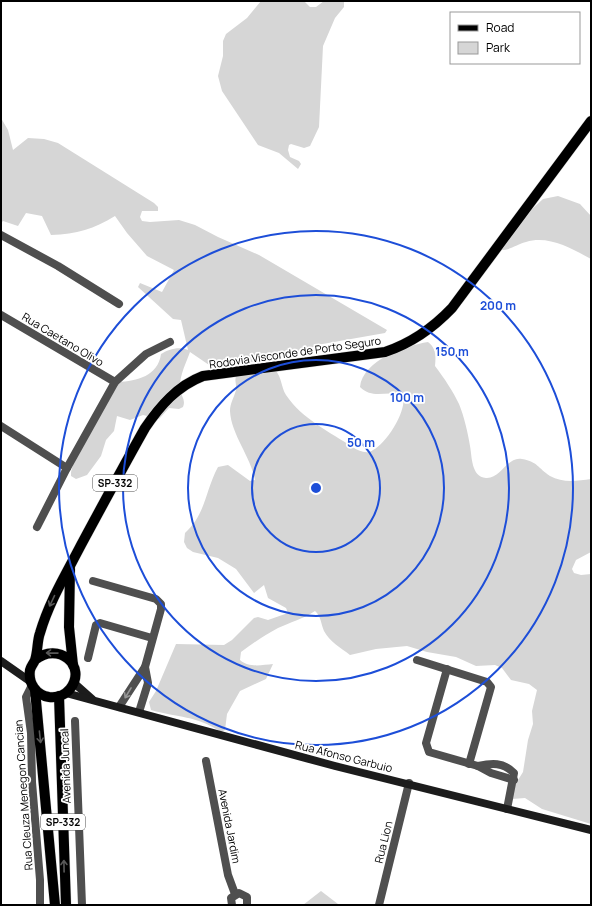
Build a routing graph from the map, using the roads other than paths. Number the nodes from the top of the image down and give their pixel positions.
1 (591, 122) edge
2 (1, 235) edge
3 (119, 304) dead end
4 (1, 315) edge
5 (170, 342) dead end
6 (115, 382) junction
7 (1, 426) edge
8 (67, 468) junction
9 (37, 527) dead end
10 (70, 567) junction
11 (93, 581) dead end
12 (152, 638) junction
13 (88, 658) dead end
14 (35, 660) junction
15 (417, 660) dead end
16 (1, 662) edge
17 (73, 665) junction
18 (145, 667) junction
19 (447, 669) junction
20 (13, 670) junction
21 (30, 670) junction
22 (74, 683) junction
23 (33, 686) junction
24 (63, 695) junction
25 (93, 700) junction
26 (119, 707) junction
27 (139, 712) junction
28 (75, 721) dead end
29 (206, 761) dead end
30 (474, 765) junction
31 (514, 780) junction
32 (409, 784) junction
33 (507, 809) junction
34 (591, 830) edge
35 (234, 894) junction
36 (249, 904) edge
37 (40, 905) edge
38 (55, 905) edge
39 (66, 905) edge
40 (82, 905) edge
41 (232, 905) edge
42 (379, 905) edge

1 - 10 main road, Rodovia Visconde de Porto Seguro / SP-332
2 - 3 street
4 - 6 street, Rua Caetano Olivo
5 - 6 street
6 - 8 street
7 - 8 street
8 - 9 street
10 -> 14 main road, Rodovia Visconde de Porto Seguro / SP-332
10 - 17 main road, Rodovia Visconde de Porto Seguro / SP-332
11 - 12 street
12 - 13 street
12 - 18 street
17 -> 14 main road
14 - 21 main road
15 - 19 street
16 - 20 street
17 - 22 main road
18 -> 26 street
18 - 27 street
19 - 30 street
19 - 30 street
20 - 21 street
20 - 23 street
21 - 23 main road
22 - 24 main road
22 - 25 street, Rua Afonso Garbuio
23 - 24 main road
23 - 37 street, Rua Cleuza Menegon Cancian
23 -> 38 main road, SP-332
24 - 25 street, Rua Afonso Garbuio
39 -> 24 main road, SP-332
25 - 26 street, Rua Afonso Garbuio
26 - 27 street, Rua Afonso Garbuio
27 - 32 street, Rua Afonso Garbuio
28 - 40 street, Avenida Juncal
29 - 35 street, Avenida Jardim
30 - 31 street
30 - 31 street
31 - 33 street
32 - 33 street, Rua Afonso Garbuio
32 - 42 street, Rua Lion
33 - 34 street, Rua Afonso Garbuio
35 - 36 street
35 - 41 street

